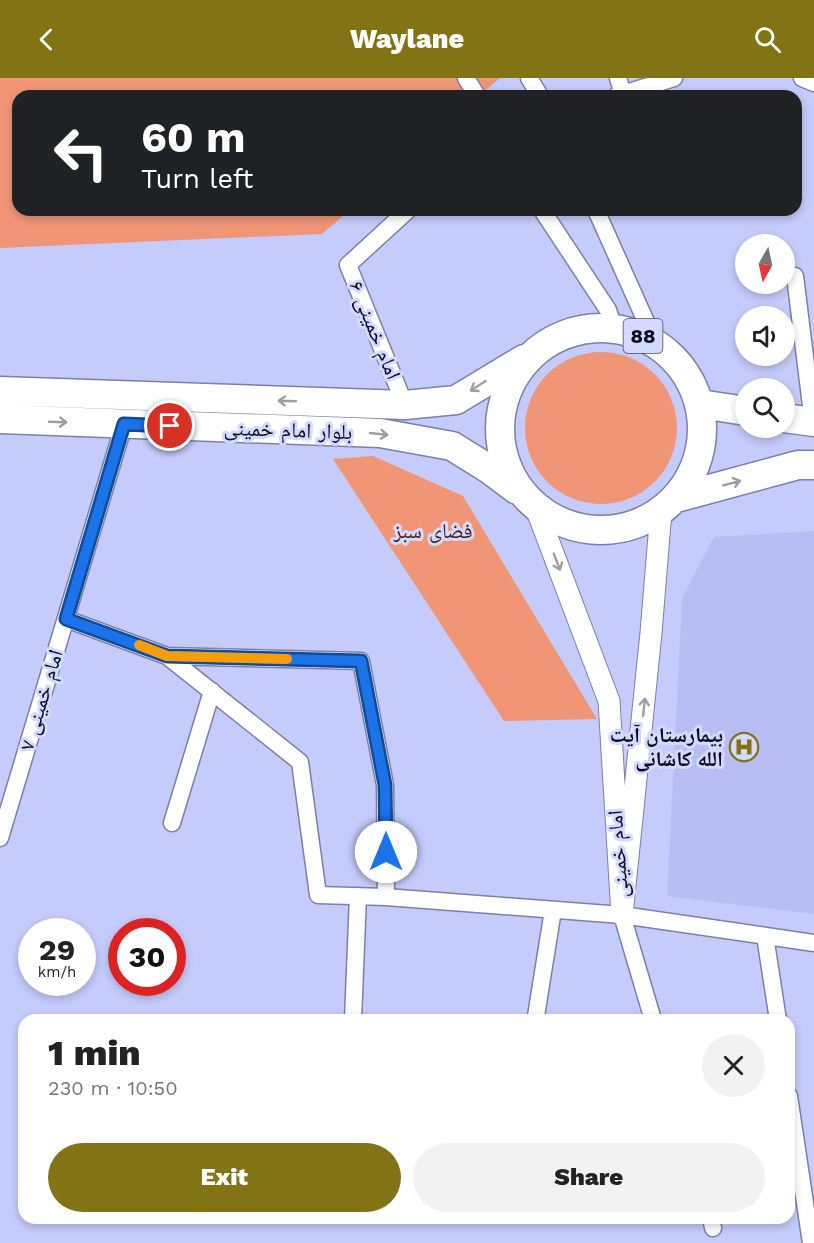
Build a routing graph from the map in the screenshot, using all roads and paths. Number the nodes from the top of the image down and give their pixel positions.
1 (674, 78) edge
2 (619, 89) edge
3 (401, 216) edge
4 (546, 216) edge
5 (599, 216) edge
6 (795, 276) dead end
7 (614, 328) junction
8 (656, 344) junction
9 (529, 357) junction
10 (0, 391) edge
11 (700, 404) junction
12 (405, 405) junction
13 (735, 409) edge
14 (0, 419) edge
15 (795, 419) edge
16 (814, 422) edge
17 (124, 424) junction
18 (814, 465) edge
19 (530, 502) junction
20 (668, 505) junction
21 (66, 619) junction
22 (167, 656) junction
23 (212, 691) junction
24 (172, 823) dead end
25 (0, 838) edge
26 (358, 896) junction
27 (386, 897) junction
28 (553, 910) junction
29 (622, 915) junction
30 (765, 936) junction
31 (814, 942) edge
32 (353, 1014) edge
33 (536, 1014) edge
34 (651, 1014) edge
35 (777, 1014) edge
36 (795, 1136) edge
37 (811, 1243) edge

1 - 2 street
3 - 12 street, امام خمینی ۶
4 - 7 street
5 - 8 street
6 - 16 street
7 - 8 highway, 88
7 - 9 highway, 88
8 - 11 highway, 88
9 -> 12 highway, بلوار امام خمینی / 88
9 - 19 highway, 88
12 -> 10 highway, بلوار امام خمینی / 88
11 - 13 highway
11 - 20 highway, 88
14 -> 17 highway, بلوار امام خمینی / 88
15 - 16 highway
17 -> 19 highway, بلوار امام خمینی / 88
17 - 21 street, امام خمینی ۷
20 -> 18 highway, 88
19 - 20 highway, 88
19 -> 29 street, امام خمینی
29 -> 20 street, امام خمینی
21 - 22 street
21 - 25 street, امام خمینی ۷
22 - 23 street
22 - 27 street
23 - 24 street
23 - 26 street
26 - 27 street
26 - 32 street
27 - 28 street
28 - 29 street
28 - 33 street
29 - 30 street
29 - 34 street
30 - 31 street
30 - 35 street
36 - 37 street

